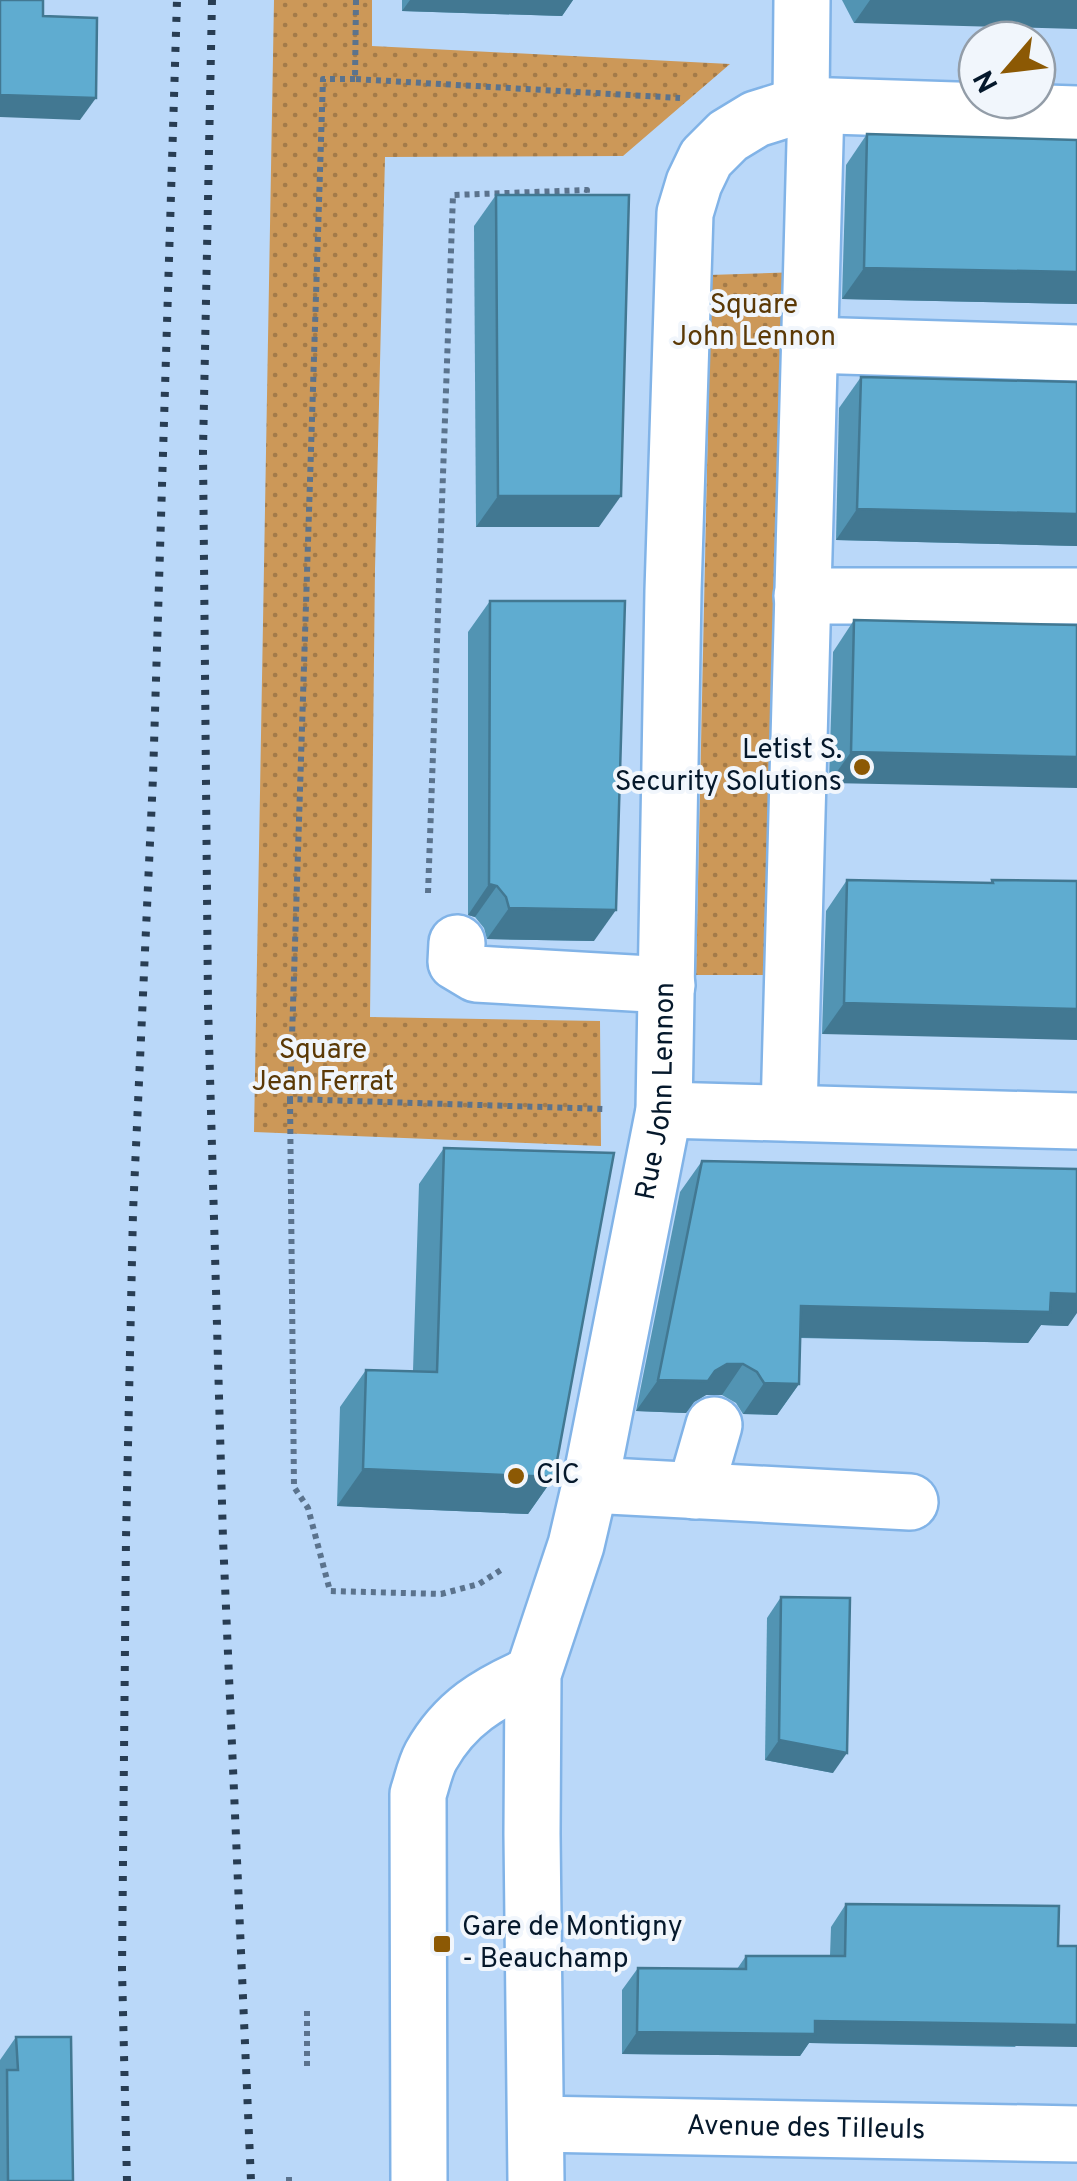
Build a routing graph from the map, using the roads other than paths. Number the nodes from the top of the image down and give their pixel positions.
1 (802, 0) edge
2 (808, 105) junction
3 (1077, 114) edge
4 (810, 345) junction
5 (1077, 353) edge
6 (802, 596) junction
7 (1077, 596) edge
8 (442, 924) road end
9 (667, 985) junction
10 (664, 1110) junction
11 (789, 1113) junction
12 (1077, 1120) edge
13 (714, 1425) dead end
14 (590, 1486) junction
15 (695, 1491) junction
16 (910, 1502) dead end
17 (533, 1674) junction
18 (536, 2124) junction
19 (1077, 2134) edge
20 (418, 2181) edge
21 (536, 2181) edge

1 - 2 street
2 - 3 street
2 - 4 street
2 - 9 street, Rue John Lennon
4 - 5 street
4 - 6 street
6 - 7 street
6 - 11 street
8 - 9 street
9 - 10 street, Rue John Lennon
10 - 11 street
10 - 14 street, Rue John Lennon
11 - 12 street
13 - 15 street
14 - 15 street
14 - 17 street, Rue John Lennon
15 - 16 street
17 - 18 street, Rue John Lennon
17 - 20 street
18 - 19 street, Avenue des Tilleuls
18 - 21 street, Rue John Lennon

